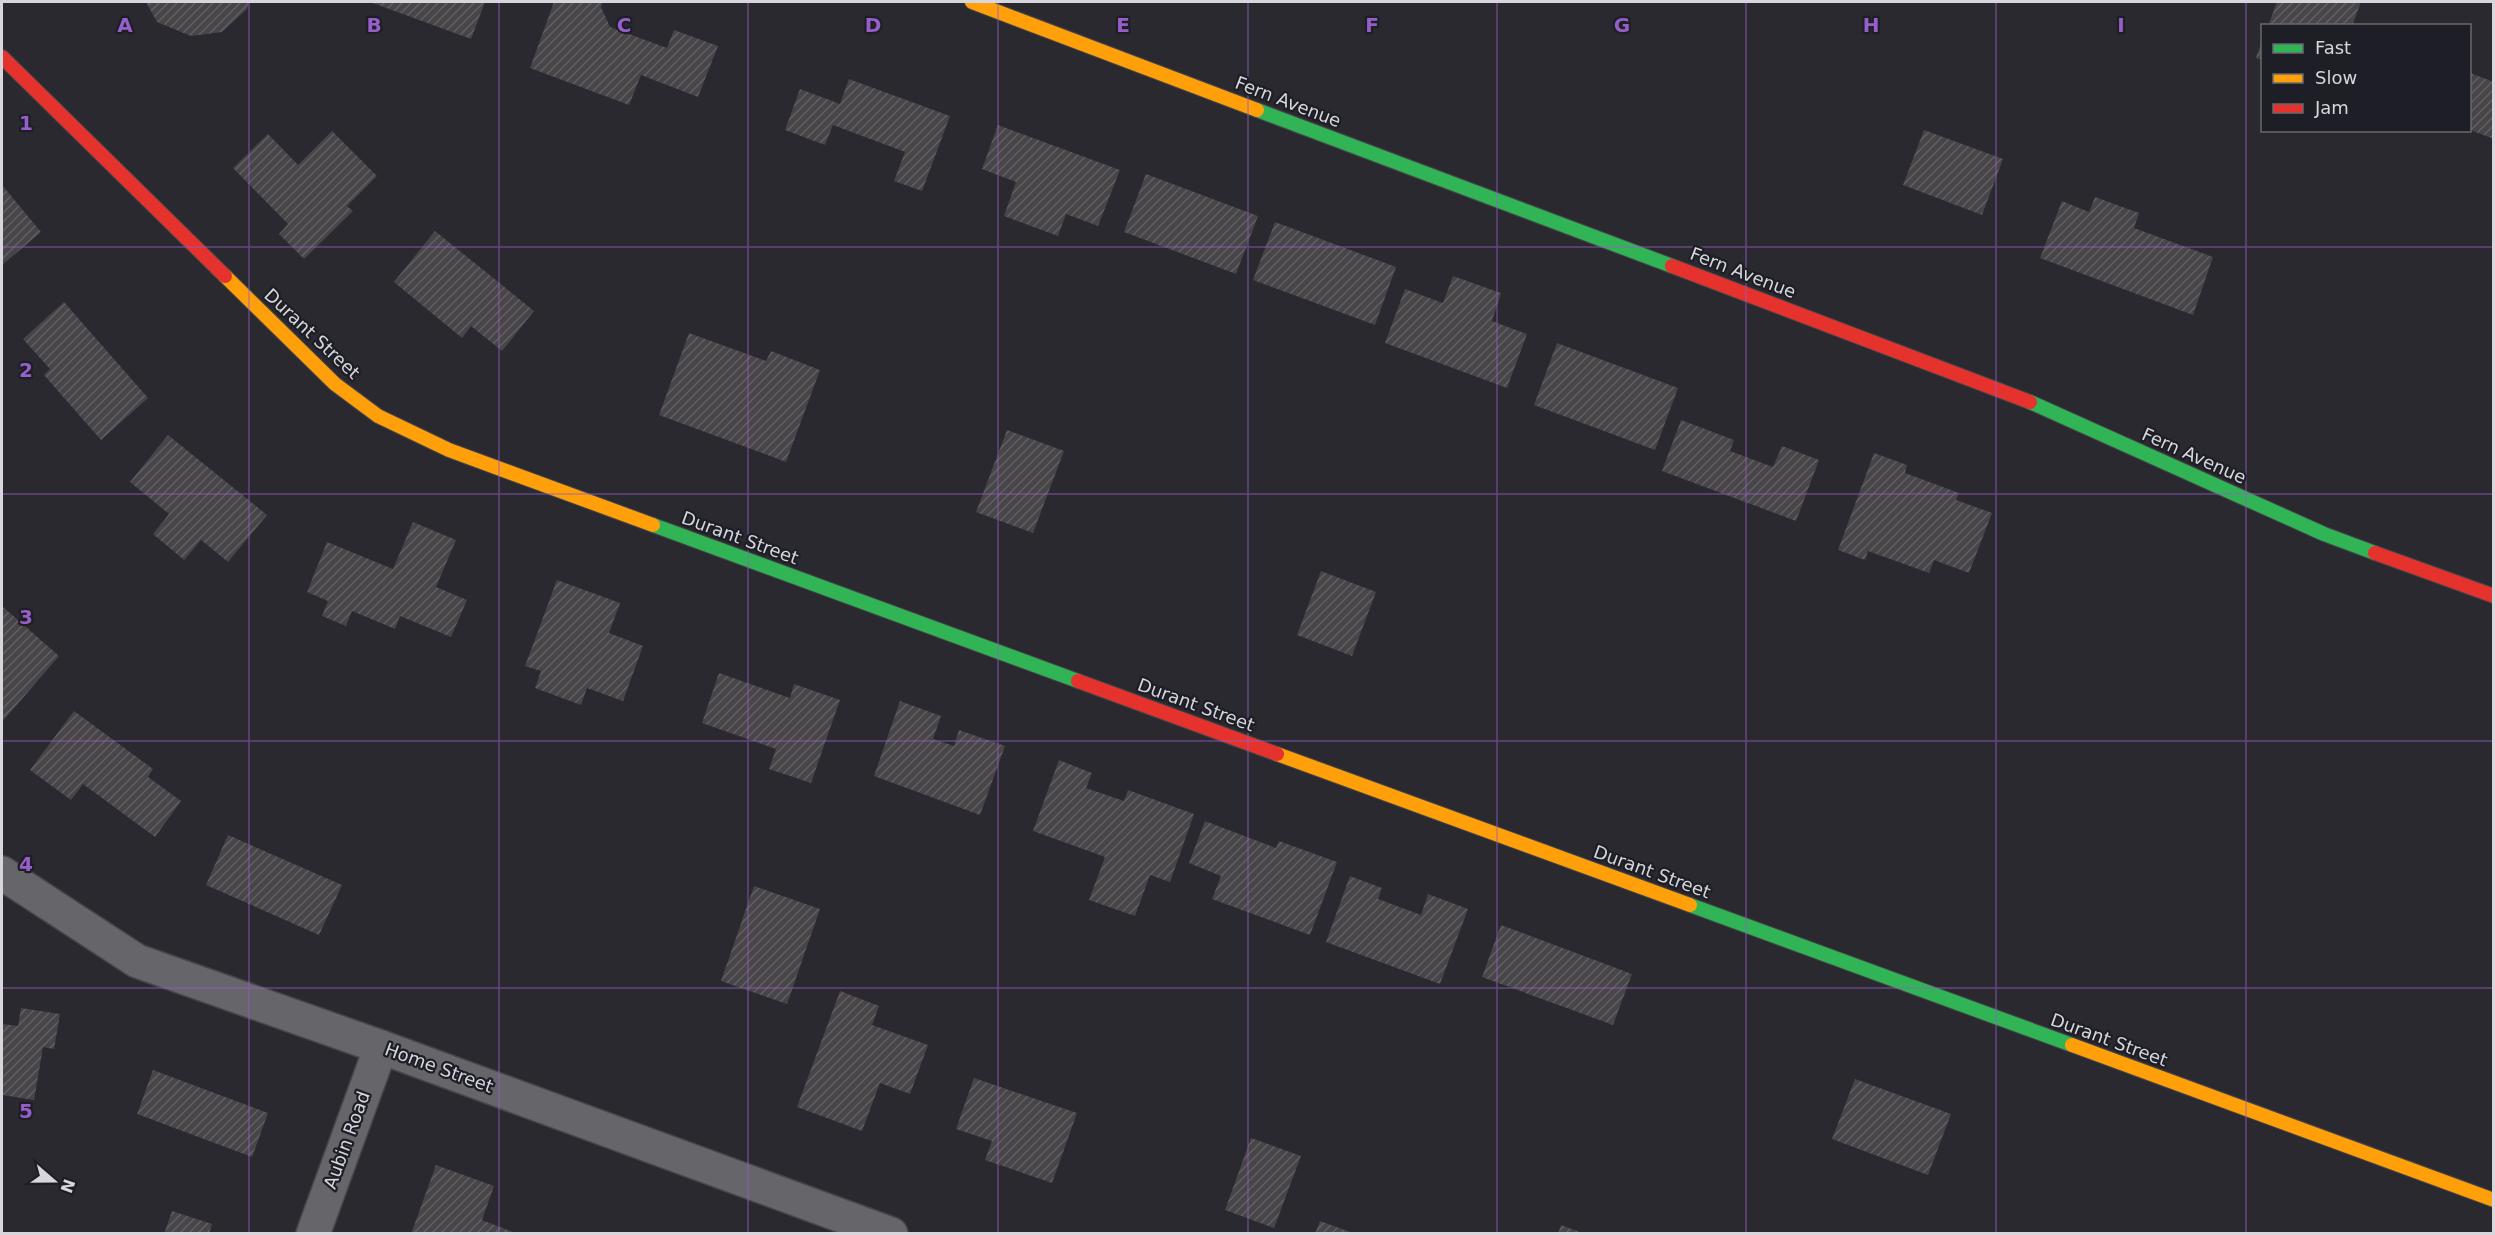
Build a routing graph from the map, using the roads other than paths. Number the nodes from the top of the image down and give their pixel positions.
1 (972, 2) edge
2 (2, 57) edge
3 (2493, 596) edge
4 (2, 873) edge
5 (381, 1047) junction
6 (2493, 1200) edge
7 (313, 1233) edge
8 (891, 1233) edge

1 - 3 street, Fern Avenue
2 - 6 street, Durant Street
4 - 5 street, Home Street
5 - 7 street, Aubin Road
5 - 8 street, Home Street

